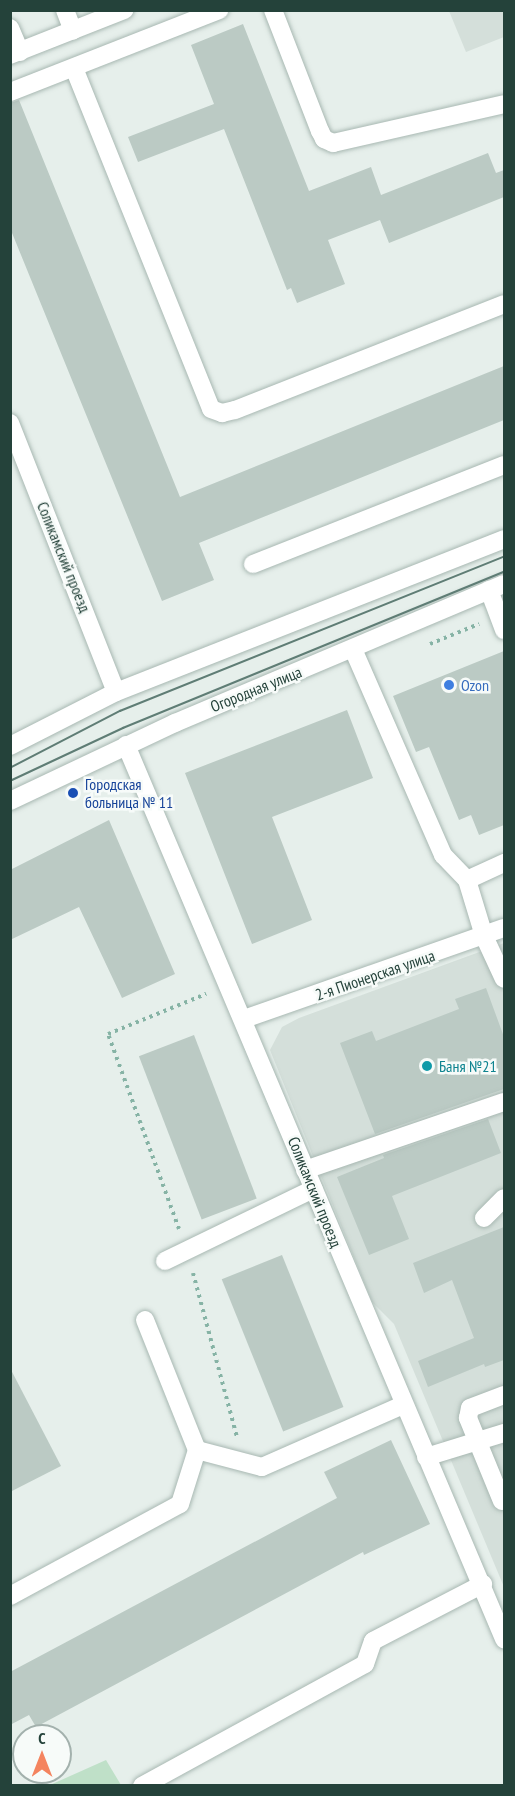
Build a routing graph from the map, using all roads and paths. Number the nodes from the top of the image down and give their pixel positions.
1 (65, 10) edge
2 (124, 10) edge
3 (219, 10) edge
4 (273, 10) edge
5 (10, 28) edge
6 (73, 31) junction
7 (15, 54) edge
8 (74, 68) junction
9 (10, 92) edge
10 (504, 104) edge
11 (504, 304) edge
12 (10, 423) edge
13 (504, 465) edge
14 (504, 538) edge
15 (253, 564) dead end
16 (497, 587) edge
17 (504, 630) edge
18 (353, 649) junction
19 (116, 692) junction
20 (126, 745) junction
21 (10, 746) edge
22 (10, 801) edge
23 (504, 863) edge
24 (467, 880) junction
25 (504, 928) edge
26 (484, 936) junction
27 (504, 979) edge
28 (229, 984) junction
29 (244, 1019) junction
30 (504, 1102) edge
31 (305, 1170) junction
32 (313, 1189) junction
33 (504, 1198) edge
34 (484, 1218) dead end
35 (187, 1250) junction
36 (165, 1261) dead end
37 (145, 1320) dead end
38 (504, 1395) edge
39 (403, 1405) junction
40 (504, 1433) edge
41 (478, 1443) junction
42 (197, 1450) junction
43 (426, 1457) junction
44 (244, 1462) junction
45 (502, 1501) dead end
46 (483, 1584) junction
47 (10, 1596) edge
48 (504, 1639) edge
49 (142, 1785) edge

1 - 6 street
2 - 6 street
3 - 8 street
4 - 10 street
5 - 7 street
6 - 7 street
8 - 9 street
8 - 11 street
12 - 19 street, Соликамский проезд
13 - 15 street
14 - 19 street
16 - 17 street
16 - 18 street, Огородная улица
18 - 20 street, Огородная улица
18 - 24 street
19 - 21 street
20 - 22 street, Огородная улица
20 - 28 street, Соликамский проезд
23 - 24 street
24 - 26 street
25 - 26 street, 2-я Пионерская улица
26 - 27 street
26 - 29 street, 2-я Пионерская улица
28 - 29 street, Соликамский проезд
28 - 35 path
29 - 31 street, Соликамский проезд
30 - 31 street
31 - 32 street, Соликамский проезд
32 - 35 street
32 - 39 street, Соликамский проезд
33 - 34 street
35 - 36 street
35 - 44 path
37 - 42 street
38 - 41 street
39 - 43 street, Соликамский проезд
39 - 44 street
40 - 41 street
41 - 43 street
41 - 45 street
42 - 44 street
42 - 47 street
43 - 46 street, Соликамский проезд
46 - 48 street, Соликамский проезд
46 - 49 street

